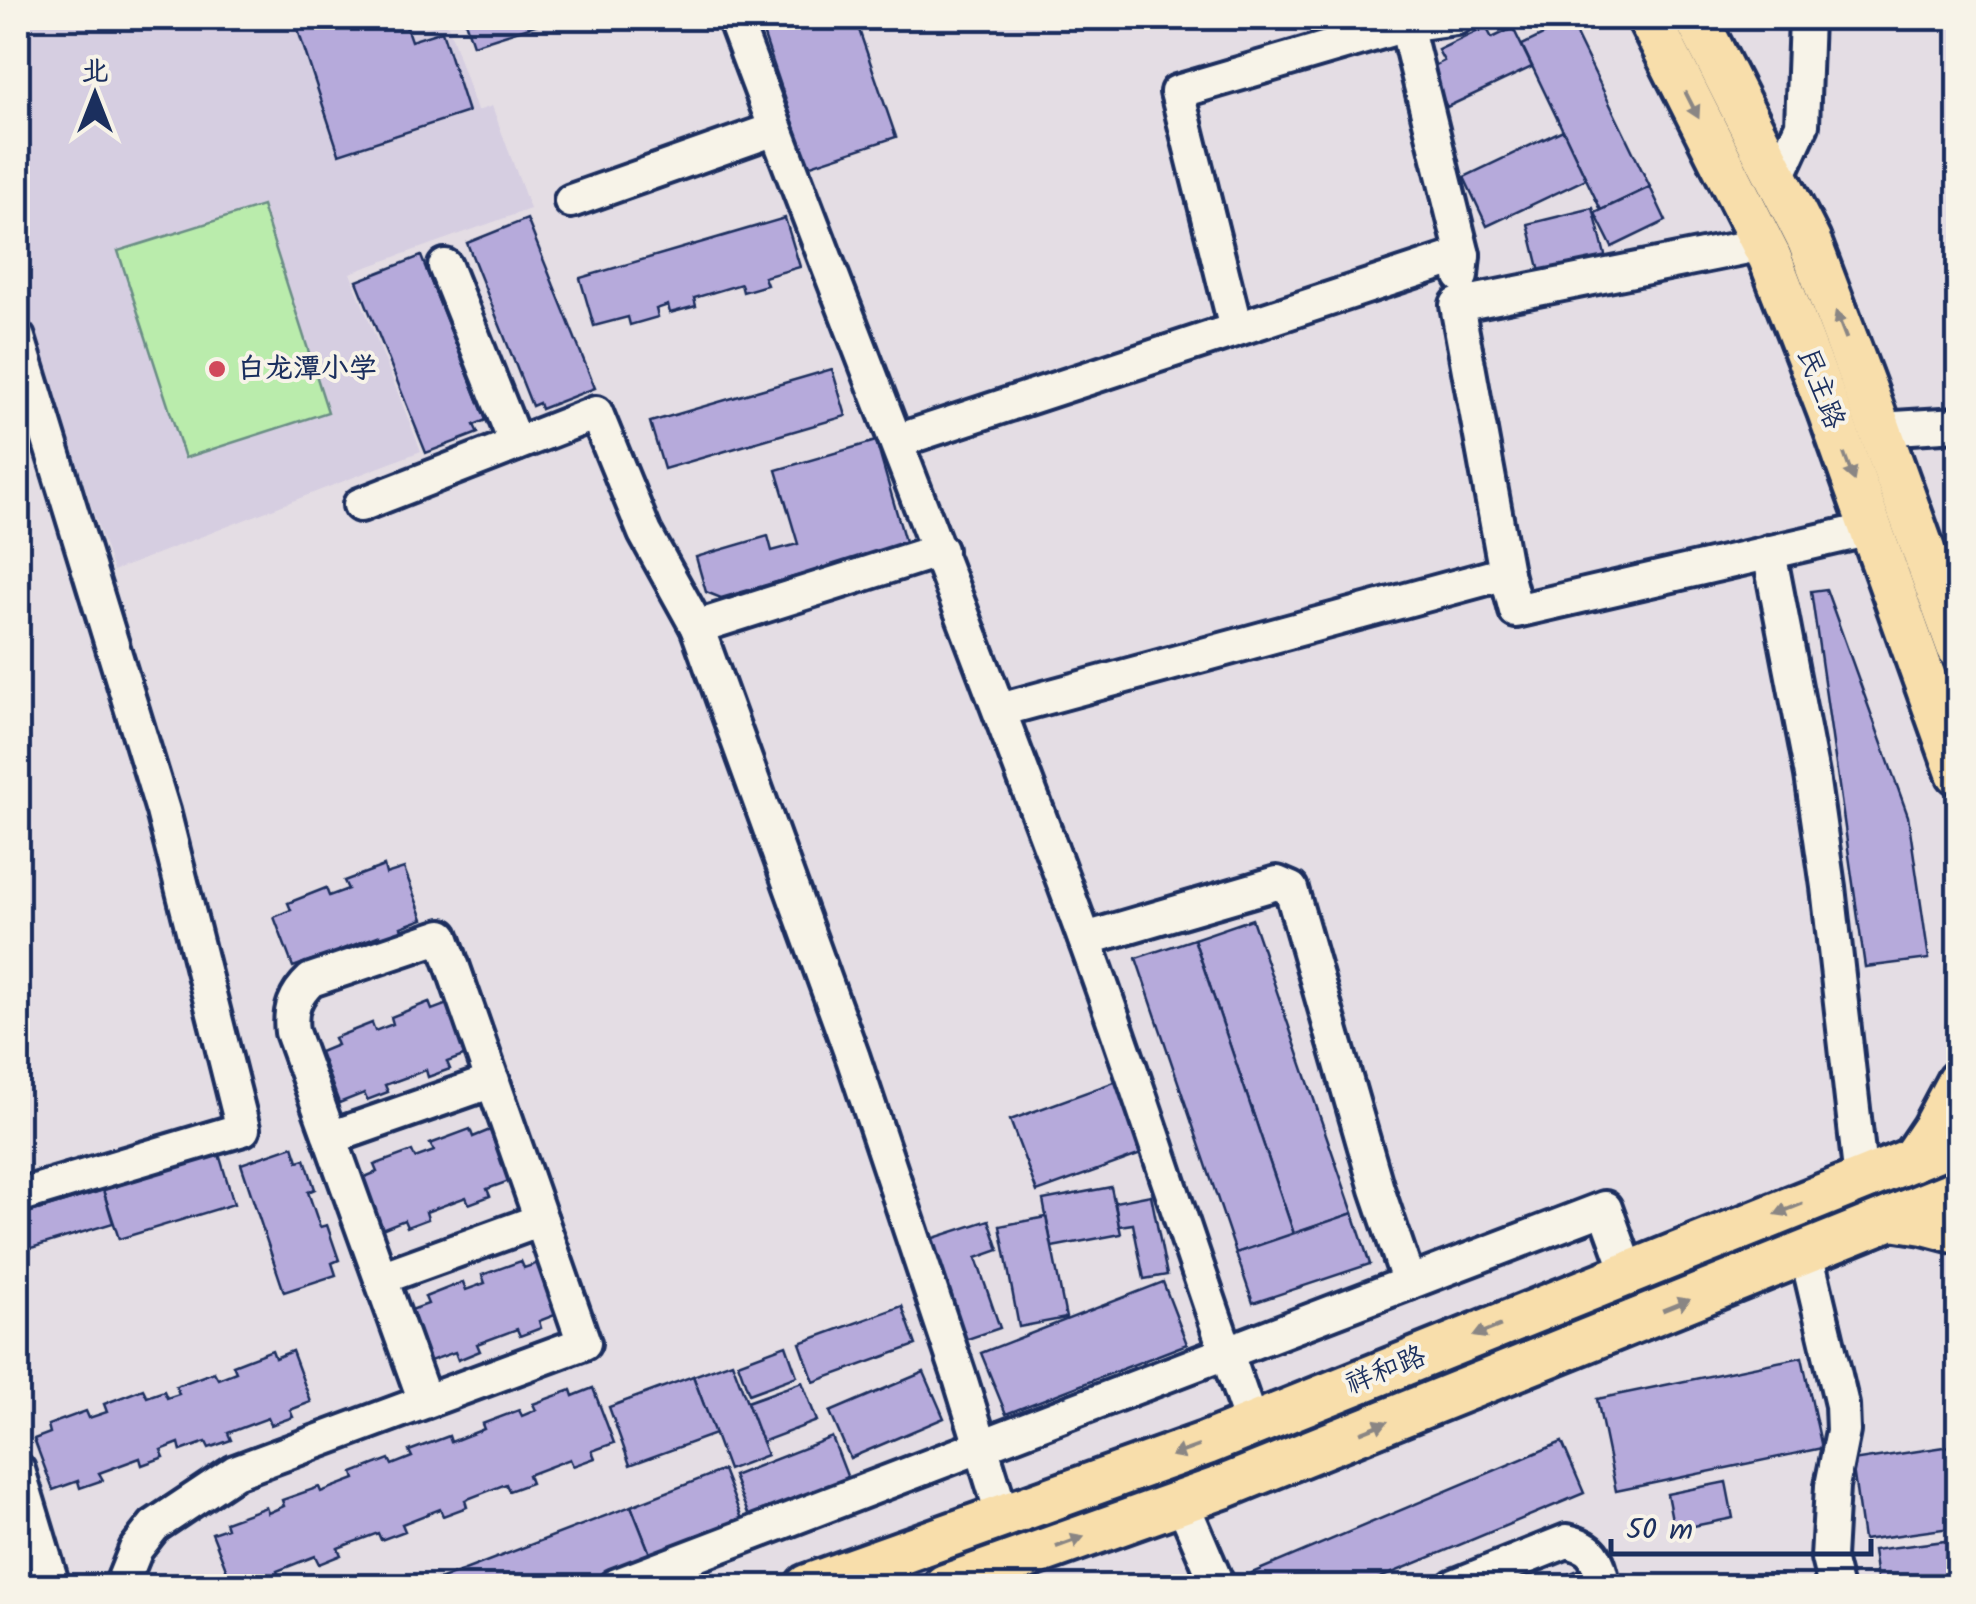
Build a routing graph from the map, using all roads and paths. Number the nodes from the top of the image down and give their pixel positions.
1 (734, 18) edge
2 (1456, 18) edge
3 (1649, 18) edge
4 (1696, 18) edge
5 (1806, 18) edge
6 (1406, 25) junction
7 (775, 129) junction
8 (1777, 179) junction
9 (571, 200) dead end
10 (1763, 244) junction
11 (1463, 256) junction
12 (445, 266) dead end
13 (1458, 305) junction
14 (1236, 329) junction
15 (18, 338) edge
16 (1958, 424) edge
17 (1880, 429) junction
18 (897, 441) junction
19 (516, 444) junction
20 (360, 506) dead end
21 (1871, 528) junction
22 (940, 550) junction
23 (1769, 552) junction
24 (1506, 573) junction
25 (697, 627) junction
26 (1958, 647) edge
27 (1000, 710) junction
28 (1958, 774) edge
29 (1085, 939) junction
30 (492, 1081) junction
31 (1958, 1082) edge
32 (330, 1138) junction
33 (1958, 1141) edge
34 (1912, 1160) junction
35 (1862, 1180) junction
36 (1958, 1192) edge
37 (18, 1196) edge
38 (1892, 1218) junction
39 (541, 1220) junction
40 (1958, 1232) edge
41 (1806, 1253) junction
42 (1629, 1274) junction
43 (381, 1278) junction
44 (1409, 1283) junction
45 (1226, 1353) junction
46 (425, 1401) junction
47 (1252, 1425) junction
48 (981, 1447) junction
49 (18, 1470) edge
50 (1182, 1502) junction
51 (1003, 1517) junction
52 (53, 1586) edge
53 (121, 1586) edge
54 (615, 1586) edge
55 (807, 1586) edge
56 (946, 1586) edge
57 (1218, 1586) edge
58 (1454, 1586) edge
59 (1604, 1586) edge
60 (1834, 1586) edge

1 - 7 street
2 - 6 street
3 -> 10 main road, 民主路
4 - 8 main road, 民主路
5 - 8 street
6 - 11 street
6 - 14 street
7 - 9 street
7 - 18 street
17 -> 8 main road, 民主路
10 - 13 street
10 -> 21 main road, 民主路
11 - 13 street
11 - 14 street
12 - 19 street
13 - 24 street
14 - 18 street
15 - 37 street
16 - 17 street
17 - 26 main road, 民主路
18 - 22 street
19 - 20 street
19 - 25 street
21 - 23 street
21 - 28 main road, 民主路
22 - 25 street
22 - 27 street
23 - 24 street
23 - 35 street
24 - 27 street
25 - 48 street
27 - 29 street
29 - 44 street
29 - 45 street
30 - 32 street
30 - 32 street
30 - 39 street
31 - 34 main road
32 - 43 street
33 - 34 main road, 祥和路
34 - 35 main road, 祥和路
35 -> 42 main road, 祥和路
36 - 38 main road, 祥和路
38 - 40 main road
38 - 41 main road, 祥和路
39 - 43 street
39 - 46 street
50 -> 41 main road, 祥和路
41 - 60 street
42 - 44 street
42 -> 47 main road, 祥和路
43 - 46 street
44 - 45 street
45 - 47 street
45 - 48 street
46 - 53 street
47 -> 51 main road, 祥和路
48 - 51 street
48 - 54 street
49 - 52 street
56 -> 50 main road, 祥和路
50 - 57 street
51 - 55 main road, 祥和路
58 - 59 street

